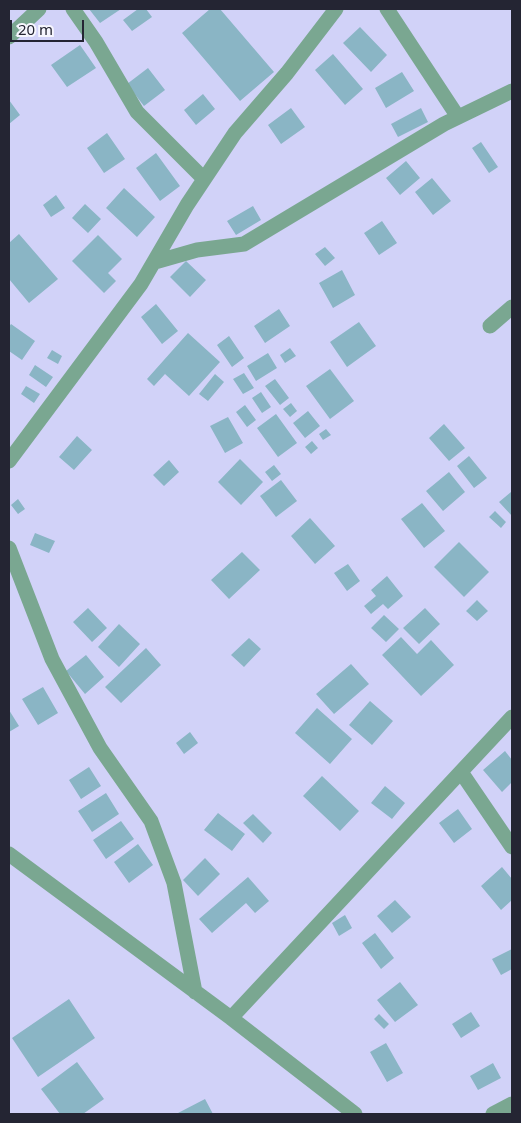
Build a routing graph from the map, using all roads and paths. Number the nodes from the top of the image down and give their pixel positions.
1 (38, 9) edge
2 (73, 9) edge
3 (336, 9) edge
4 (388, 9) edge
5 (9, 37) edge
6 (512, 91) edge
7 (458, 117) junction
8 (204, 179) junction
9 (155, 262) junction
10 (512, 307) edge
11 (490, 326) dead end
12 (9, 462) edge
13 (9, 548) edge
14 (512, 717) edge
15 (461, 772) junction
16 (512, 847) edge
17 (9, 854) edge
18 (195, 992) junction
19 (231, 1018) junction
20 (512, 1104) edge
21 (355, 1114) edge
22 (492, 1114) edge

1 - 5 street
2 - 8 street
3 - 8 street
4 - 7 street
6 - 7 street
7 - 9 street
8 - 9 street
9 - 12 street
10 - 11 street
13 - 18 street
14 - 15 street
15 - 16 street
15 - 19 street
17 - 18 street
18 - 19 street
19 - 21 street
20 - 22 street

